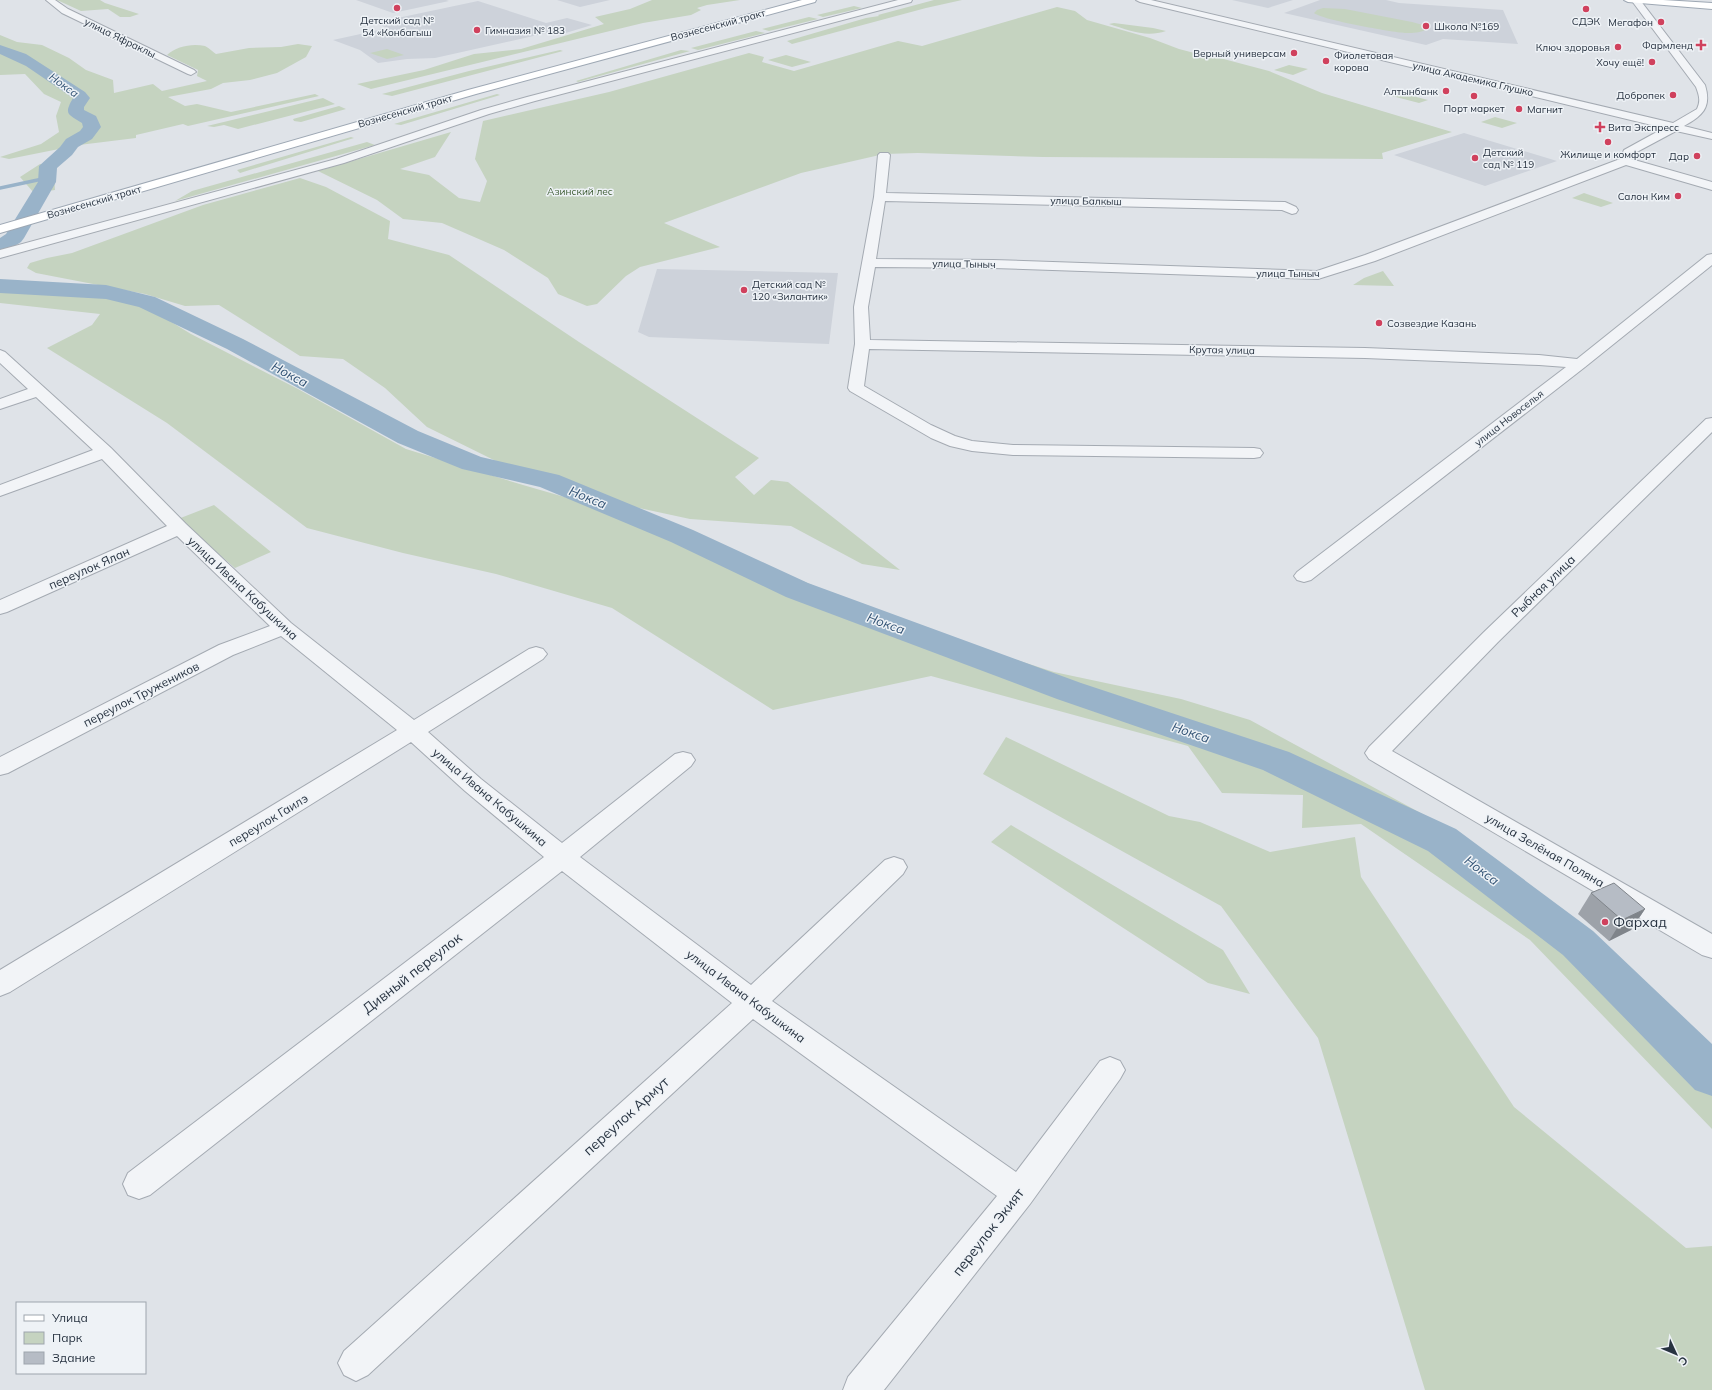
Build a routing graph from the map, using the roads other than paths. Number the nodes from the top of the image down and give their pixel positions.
1 (50, 0) edge
2 (786, 0) edge
3 (812, 0) edge
4 (908, 0) edge
5 (1140, 0) edge
6 (1628, 0) edge
7 (1636, 0) edge
8 (1651, 0) edge
9 (1712, 5) edge
10 (191, 72) dead end
11 (1675, 127) junction
12 (1712, 136) edge
13 (884, 155) dead end
14 (1625, 161) junction
15 (164, 171) dead end
16 (1712, 186) edge
17 (76, 196) dead end
18 (880, 197) junction
19 (1292, 210) dead end
20 (0, 216) edge
21 (0, 229) edge
22 (0, 254) edge
23 (1712, 258) edge
24 (868, 263) junction
25 (863, 344) junction
26 (0, 355) edge
27 (1580, 364) junction
28 (39, 391) junction
29 (0, 404) edge
30 (1712, 423) edge
31 (105, 452) junction
32 (1254, 453) dead end
33 (0, 491) edge
34 (179, 528) junction
35 (1304, 576) dead end
36 (0, 608) edge
37 (284, 628) junction
38 (536, 654) dead end
39 (413, 731) junction
40 (1377, 753) joint
41 (682, 760) dead end
42 (0, 767) edge
43 (562, 857) junction
44 (894, 867) dead end
45 (1712, 947) edge
46 (0, 984) edge
47 (752, 1002) junction
48 (1110, 1070) dead end
49 (139, 1184) dead end
50 (1019, 1193) junction
51 (356, 1362) dead end
52 (861, 1390) edge

1 - 10 street, улица Яфраклы
2 - 15 main road, Вознесенский тракт
3 - 21 main road, Вознесенский тракт
4 - 22 street
5 - 11 street, улица Академика Глушко
6 - 7 main road
7 - 9 main road
7 - 11 street, улица Тыныч
8 - 9 main road
11 - 12 street, улица Академика Глушко
11 - 14 street, улица Тыныч
13 - 18 street
14 - 16 street
14 - 24 street, улица Тыныч
17 - 20 main road, Вознесенский тракт
18 - 19 street, улица Балкыш
18 - 24 street
23 - 27 street, улица Новоселья
24 - 25 street
25 - 27 street, Крутая улица
25 - 32 street
26 - 28 street, улица Ивана Кабушкина
27 - 35 street, улица Новоселья
28 - 29 street
28 - 31 street, улица Ивана Кабушкина
30 - 40 street, Рыбная улица
31 - 33 street
31 - 34 street, улица Ивана Кабушкина
34 - 36 street, переулок Ялан
34 - 37 street, улица Ивана Кабушкина
37 - 39 street, улица Ивана Кабушкина
37 - 42 street, переулок Тружеников
38 - 39 street, переулок Гаилэ
39 - 43 street, улица Ивана Кабушкина
39 - 46 street, переулок Гаилэ
40 - 45 street, улица Зелёная Поляна
41 - 43 street, Дивный переулок
43 - 47 street, улица Ивана Кабушкина
43 - 49 street, Дивный переулок
44 - 47 street, переулок Армут
47 - 50 street, улица Ивана Кабушкина
47 - 51 street, переулок Армут
48 - 50 street, переулок Экият
50 - 52 street, переулок Экият

